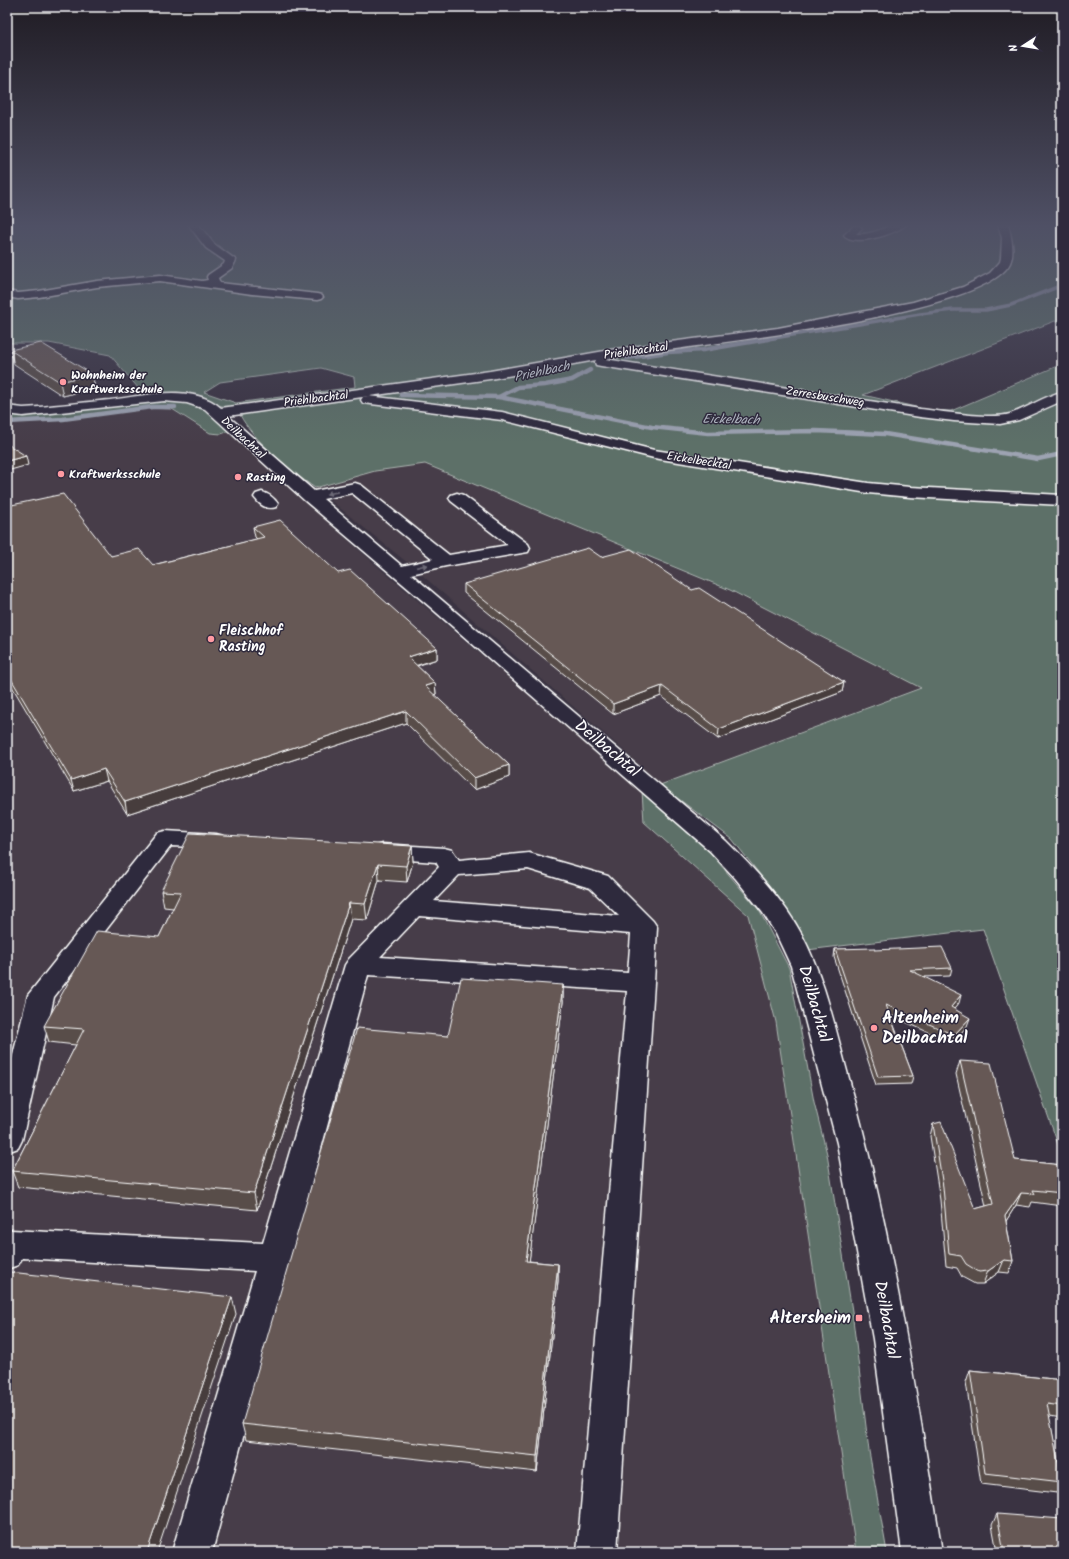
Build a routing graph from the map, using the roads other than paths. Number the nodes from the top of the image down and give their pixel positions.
1 (943, 297) edge
2 (584, 360) junction
3 (341, 396) junction
4 (1062, 396) edge
5 (56, 398) edge
6 (65, 409) junction
7 (7, 410) edge
8 (218, 413) junction
9 (310, 498) junction
10 (457, 498) dead end
11 (1062, 500) edge
12 (446, 561) junction
13 (398, 572) junction
14 (237, 842) edge
15 (356, 850) edge
16 (452, 868) junction
17 (413, 906) junction
18 (644, 927) junction
19 (358, 965) junction
20 (641, 983) junction
21 (7, 1140) edge
22 (8, 1242) edge
23 (275, 1258) junction
24 (192, 1552) edge
25 (598, 1552) edge
26 (922, 1552) edge

1 - 2 street, Priehlbachtal
2 - 3 street, Priehlbachtal
2 - 4 street, Zerresbuschweg
3 - 8 street, Priehlbachtal
3 - 11 street, Eickelbecktal
5 - 6 street
6 - 7 street, Deilbachtal
6 - 8 street, Deilbachtal
8 - 9 street, Deilbachtal
12 -> 9 street
9 - 13 street, Deilbachtal
10 - 12 street
13 -> 12 street
13 - 26 street, Deilbachtal
14 - 21 street
15 - 16 street
16 - 17 street
16 - 18 street
17 - 18 street
17 - 19 street
18 - 20 street
19 - 20 street
19 - 23 street
20 - 25 street
22 - 23 street
23 - 24 street

